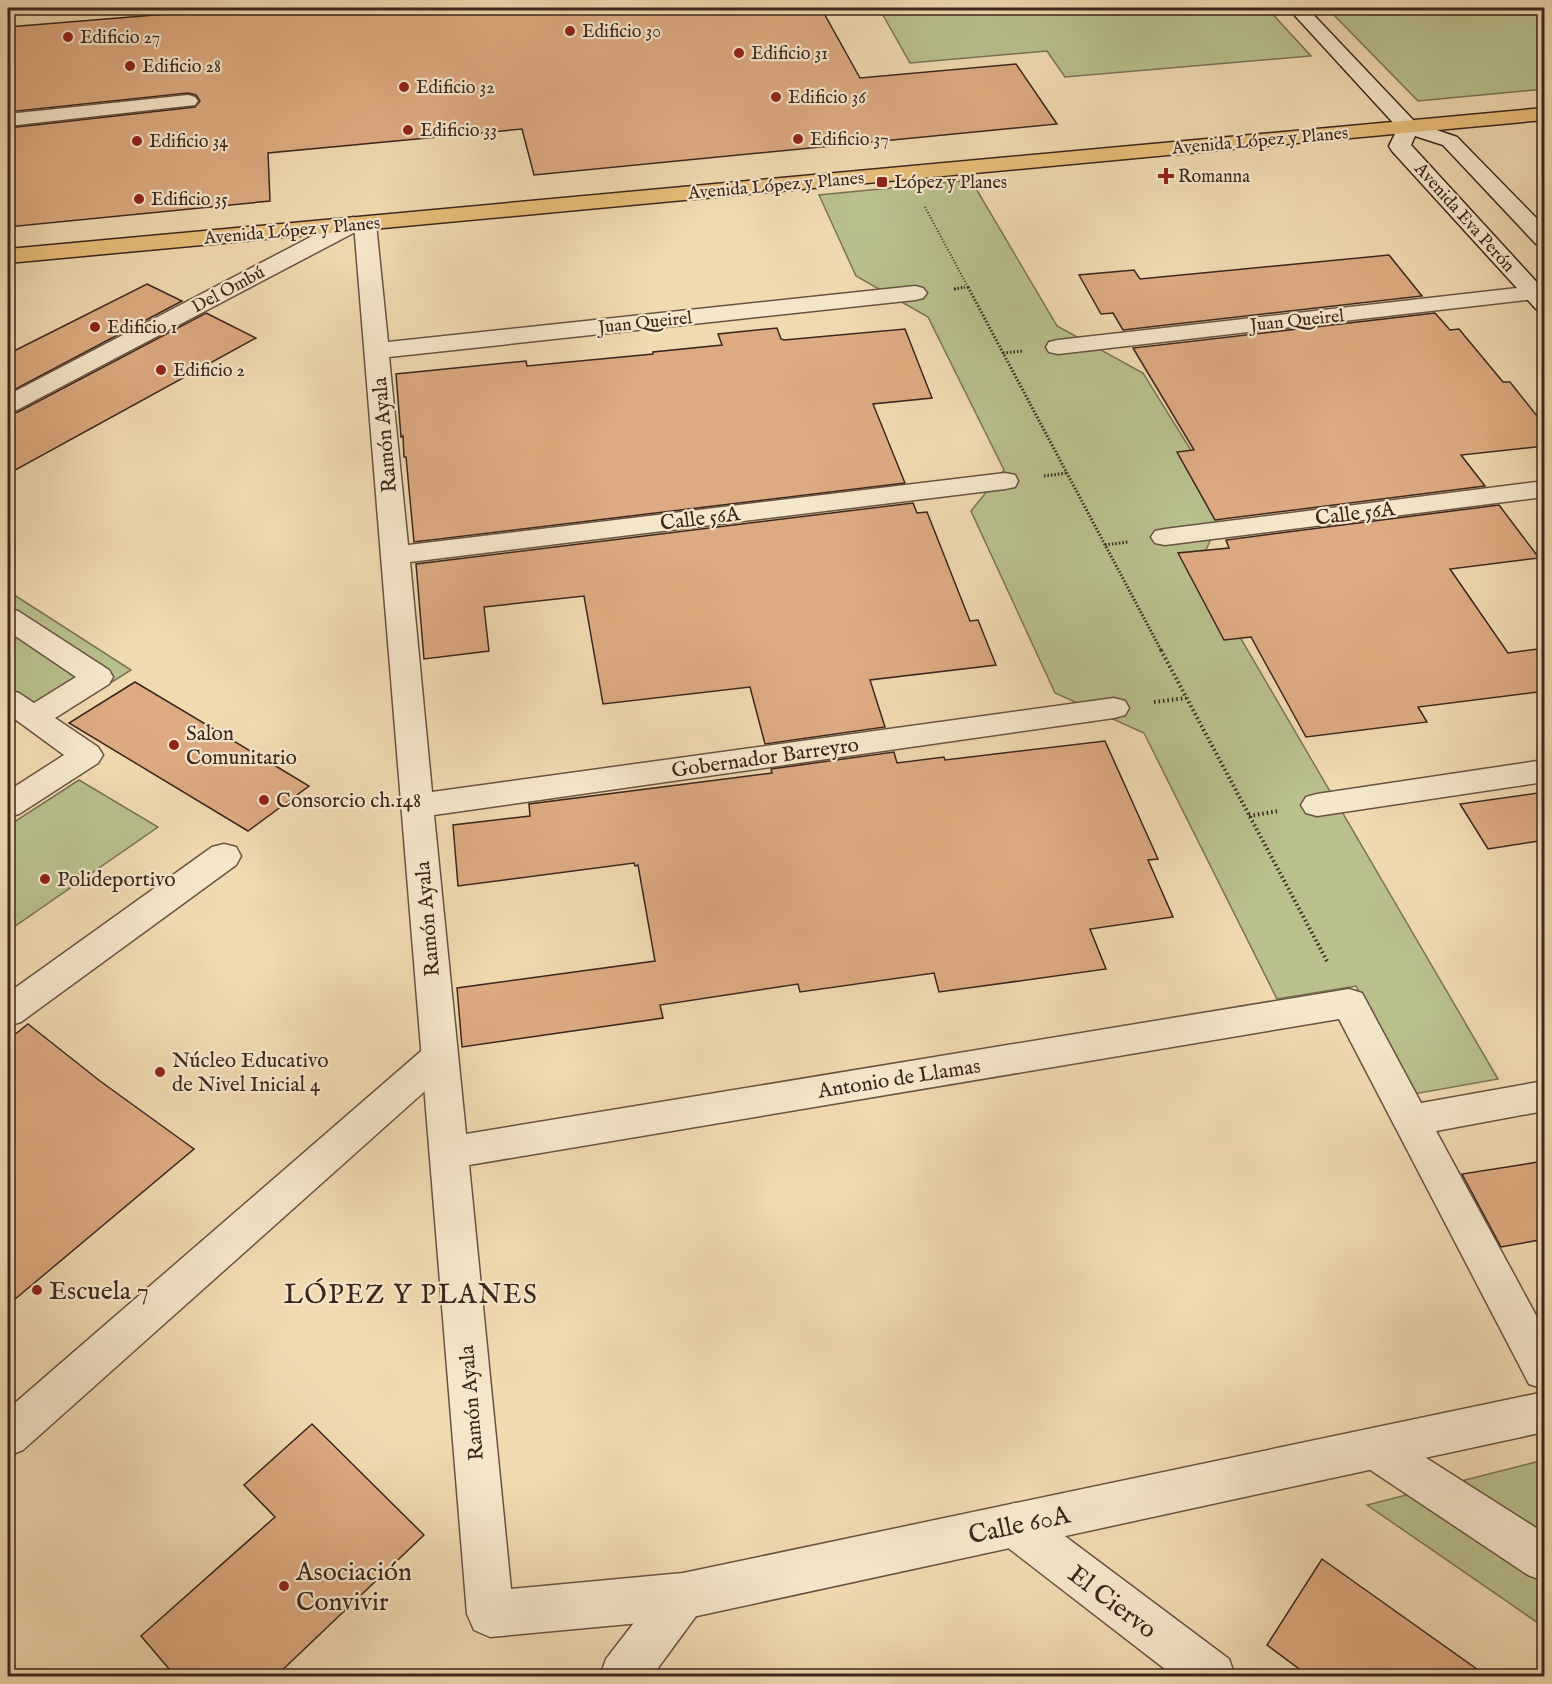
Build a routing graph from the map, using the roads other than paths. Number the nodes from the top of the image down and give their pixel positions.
1 (1297, 8) edge
2 (188, 101) dead end
3 (1545, 114) edge
4 (8, 120) edge
5 (1409, 127) junction
6 (359, 224) junction
7 (1545, 239) edge
8 (8, 256) edge
9 (915, 293) dead end
10 (1540, 299) edge
11 (1058, 347) dead end
12 (376, 351) junction
13 (8, 405) edge
14 (1005, 481) dead end
15 (1545, 489) edge
16 (1165, 537) dead end
17 (395, 555) junction
18 (8, 618) edge
19 (8, 700) edge
20 (1114, 708) dead end
21 (33, 717) junction
22 (1545, 771) edge
23 (1317, 805) dead end
24 (8, 806) edge
25 (417, 806) junction
26 (224, 856) dead end
27 (8, 1012) edge
28 (440, 1056) junction
29 (1545, 1096) edge
30 (1411, 1120) junction
31 (448, 1153) junction
32 (1545, 1370) edge
33 (1545, 1412) edge
34 (8, 1436) edge
35 (1375, 1449) junction
36 (1014, 1526) junction
37 (1545, 1559) edge
38 (683, 1596) junction
39 (490, 1614) joint
40 (623, 1677) edge
41 (1212, 1677) edge

1 - 5 street, Avenida Eva Perón
2 - 4 street
3 - 5 main road, Avenida López y Planes
5 - 6 main road, Avenida López y Planes
5 - 7 street, Avenida Eva Perón
5 - 10 street, Avenida Eva Perón
6 - 8 main road, Avenida López y Planes
6 - 12 street, Ramón Ayala
6 - 13 street, Del Ombú
9 - 12 street, Juan Queirel
10 - 11 street, Juan Queirel
12 - 17 street, Ramón Ayala
14 - 17 street, Calle 56A
15 - 16 street, Calle 56A
17 - 25 street, Ramón Ayala
18 - 21 street
19 - 21 street
20 - 25 street, Gobernador Barreyro
21 - 24 street
22 - 23 street
25 - 28 street, Ramón Ayala
26 - 27 street
28 - 31 street, Ramón Ayala
28 - 34 street
29 - 30 street
30 - 31 street, Antonio de Llamas
30 - 32 street
31 - 39 street, Ramón Ayala
33 - 35 street, Calle 60A
35 - 36 street, Calle 60A
35 - 37 street
36 - 38 street, Calle 60A
36 - 41 street, El Ciervo
38 - 39 street, Calle 60A
38 - 40 street

